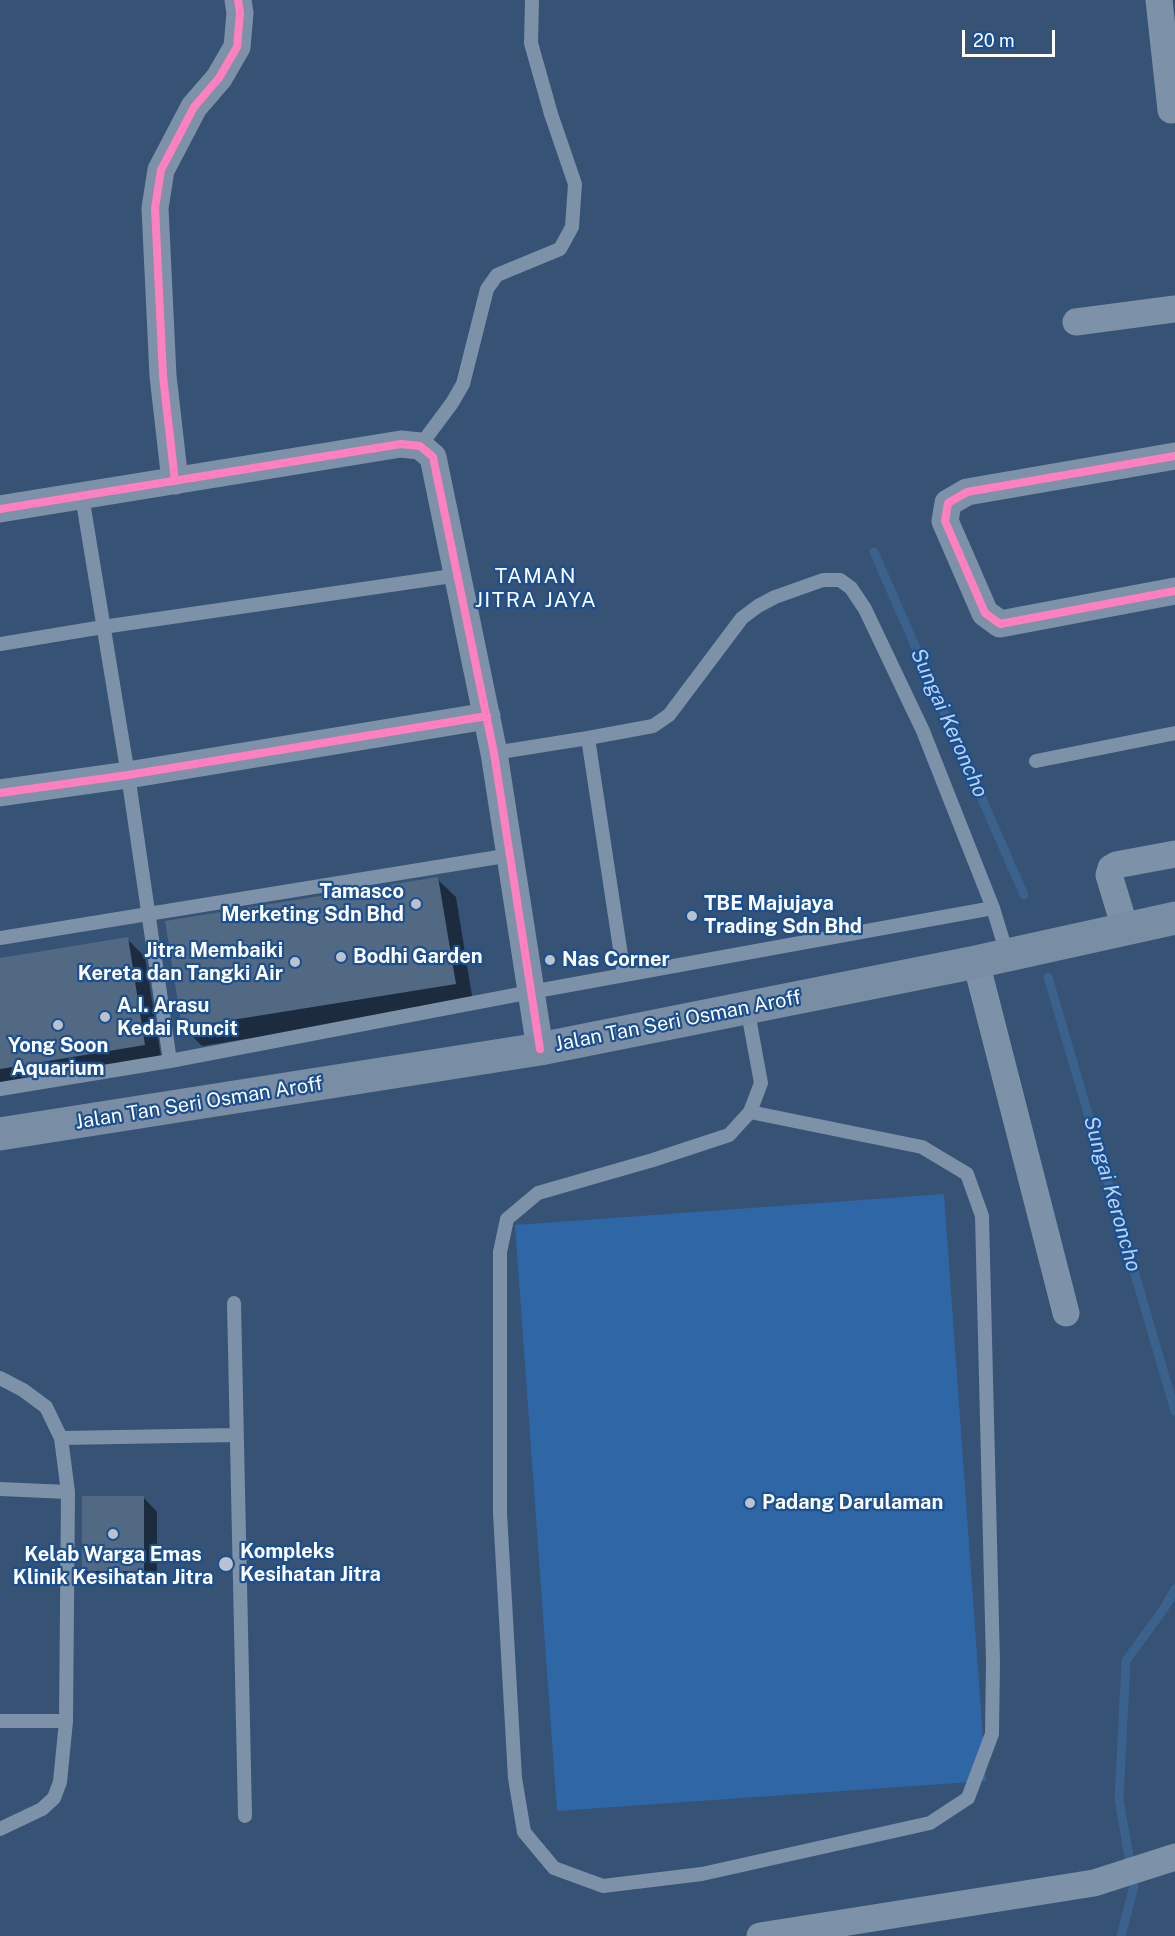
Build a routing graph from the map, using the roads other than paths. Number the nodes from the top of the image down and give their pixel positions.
1 (238, 0) edge
2 (532, 0) edge
3 (1159, 0) edge
4 (1171, 110) dead end
5 (1175, 309) edge
6 (1076, 322) dead end
7 (420, 446) junction
8 (1175, 456) edge
9 (175, 481) junction
10 (82, 496) junction
11 (0, 509) edge
12 (459, 575) junction
13 (1175, 591) edge
14 (103, 627) junction
15 (0, 644) edge
16 (487, 716) junction
17 (1175, 733) edge
18 (588, 738) junction
19 (494, 753) junction
20 (1036, 761) dead end
21 (128, 775) junction
22 (0, 793) edge
23 (1175, 854) edge
24 (511, 855) junction
25 (993, 909) junction
26 (147, 915) junction
27 (1175, 918) edge
28 (1125, 928) junction
29 (0, 938) edge
30 (992, 958) junction
31 (624, 975) junction
32 (531, 992) junction
33 (747, 1007) junction
34 (540, 1048) junction
35 (170, 1061) junction
36 (0, 1089) edge
37 (750, 1112) junction
38 (0, 1134) edge
39 (234, 1303) dead end
40 (1066, 1313) dead end
41 (0, 1378) edge
42 (236, 1435) junction
43 (61, 1438) junction
44 (0, 1489) edge
45 (68, 1492) junction
46 (66, 1720) junction
47 (0, 1721) edge
48 (245, 1816) dead end
49 (0, 1829) edge
50 (1171, 1858) edge
51 (760, 1936) edge

1 - 9 street
2 - 7 lane
3 - 4 street
5 - 6 street
7 - 9 street
7 - 12 street
8 - 13 street
9 - 10 street
10 - 11 street
10 - 14 lane
12 - 14 lane
12 - 16 street
14 - 15 lane
14 - 21 lane
16 - 19 street
16 - 21 street
17 - 20 lane
18 - 19 lane
18 - 25 lane
18 - 31 lane
19 - 24 street
21 - 22 street
21 - 26 lane
23 - 28 street
24 - 26 lane
24 - 32 street
25 - 30 lane
25 - 31 lane
26 - 29 lane
26 - 35 lane
27 - 28 main road, Jalan Tan Seri Osman Aroff
28 - 30 main road, Jalan Tan Seri Osman Aroff
30 - 33 main road, Jalan Tan Seri Osman Aroff
30 - 40 street
31 - 32 lane
32 - 34 street
32 - 35 lane
33 - 34 main road, Jalan Tan Seri Osman Aroff
33 - 37 lane
34 - 38 main road, Jalan Tan Seri Osman Aroff
35 - 36 lane
37 - 37 lane
39 - 42 lane
41 - 43 lane
42 - 43 lane
42 - 48 lane
43 - 45 lane
44 - 45 lane
45 - 46 lane
46 - 47 lane
46 - 49 lane
50 - 51 street

